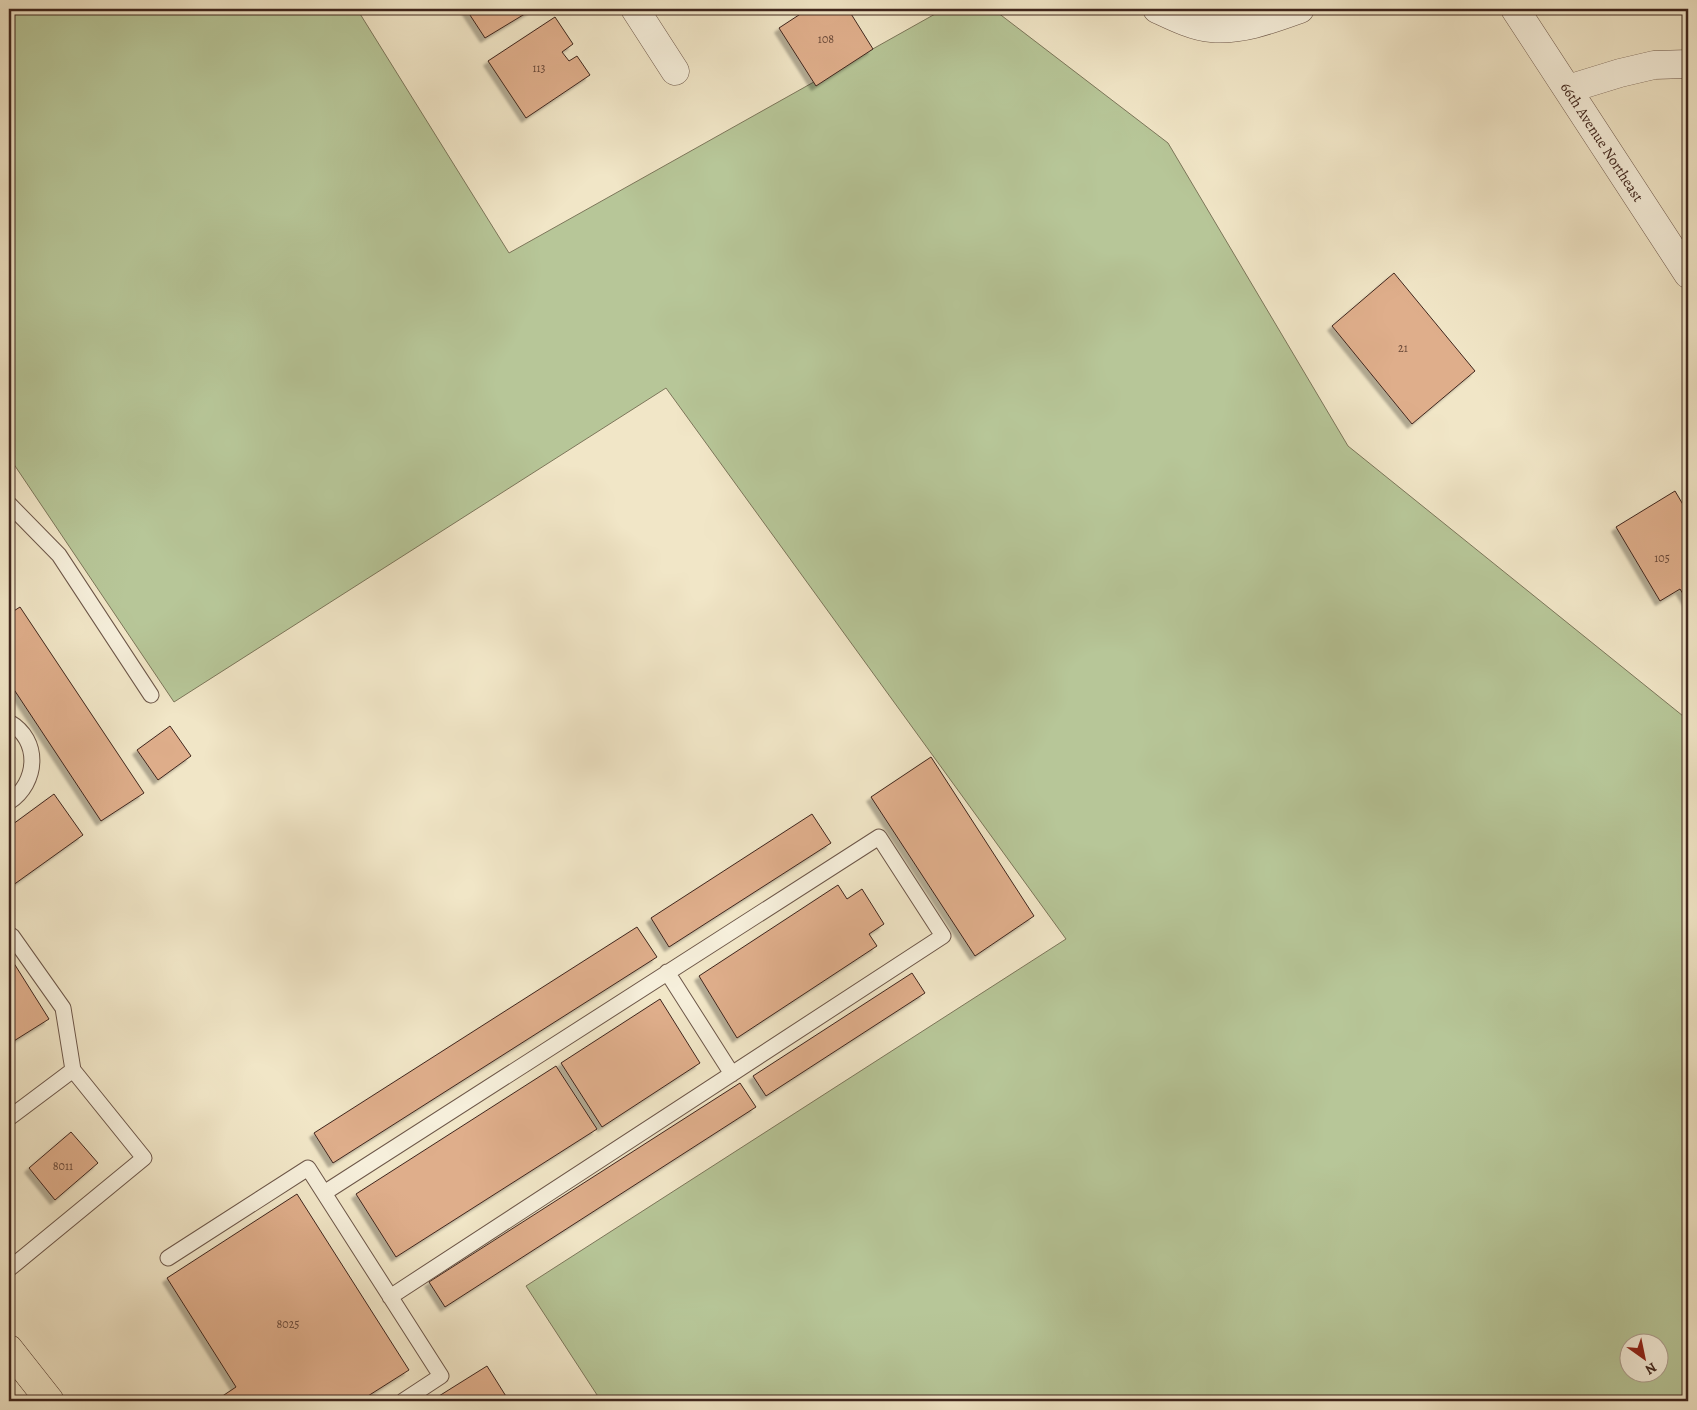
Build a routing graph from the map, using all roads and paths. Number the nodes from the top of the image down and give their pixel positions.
1 (635, 9) edge
2 (1156, 9) edge
3 (1300, 9) edge
4 (1515, 9) edge
5 (1688, 64) edge
6 (675, 71) dead end
7 (1568, 89) junction
8 (1688, 274) edge
9 (9, 504) edge
10 (151, 695) dead end
11 (9, 722) edge
12 (9, 802) edge
13 (9, 939) edge
14 (667, 972) junction
15 (73, 1070) junction
16 (732, 1074) junction
17 (9, 1118) edge
18 (324, 1193) junction
19 (168, 1258) dead end
20 (9, 1269) edge
21 (390, 1296) junction
22 (9, 1349) edge
23 (50, 1401) edge
24 (403, 1401) edge

1 - 6 street
2 - 3 street
4 - 7 street, 66th Avenue Northeast
5 - 7 street
7 - 8 street, 66th Avenue Northeast
9 - 10 lane
11 - 12 lane
13 - 15 lane
14 - 16 lane
14 - 16 lane
14 - 18 lane
15 - 17 lane
15 - 20 lane
16 - 21 lane
18 - 19 lane
18 - 21 lane
21 - 24 lane
22 - 23 main road

